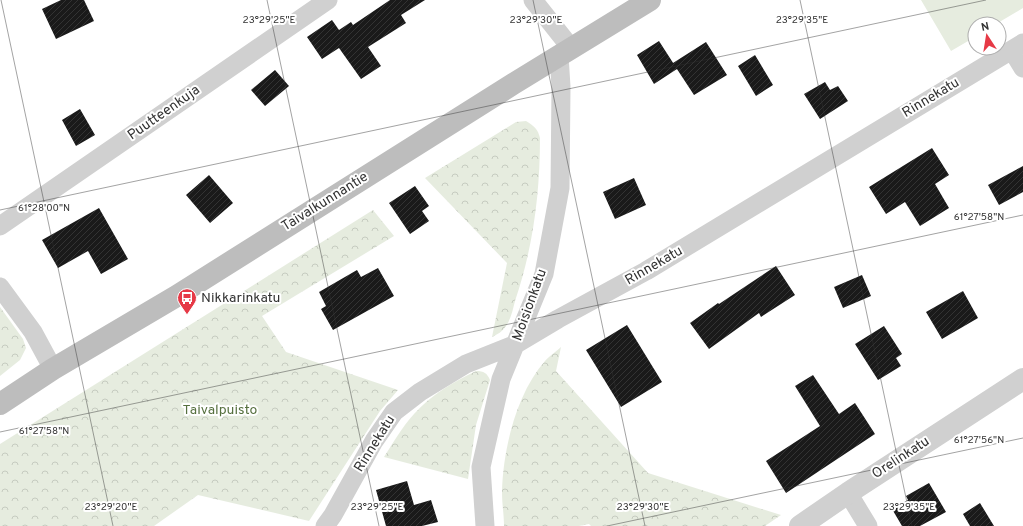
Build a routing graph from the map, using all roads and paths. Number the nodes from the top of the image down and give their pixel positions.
1 (328, 0) edge
2 (533, 0) edge
3 (650, 0) edge
4 (1017, 46) edge
5 (565, 52) junction
6 (1023, 68) edge
7 (0, 226) edge
8 (0, 286) edge
9 (516, 344) junction
10 (53, 369) junction
11 (1023, 379) edge
12 (0, 404) edge
13 (848, 493) junction
14 (325, 526) edge
15 (485, 526) edge
16 (800, 526) edge
17 (868, 526) edge

1 - 7 street, Puutteenkuja
2 - 5 street
3 - 5 main road, Taivalkunnantie
4 - 6 street
4 - 9 street, Rinnekatu
5 - 9 street, Moisionkatu
5 - 10 main road, Taivalkunnantie
8 - 10 street
9 - 14 street, Rinnekatu
9 - 15 street, Moisionkatu
10 - 12 main road, Taivalkunnantie
11 - 13 street, Orelinkatu
13 - 16 street, Orelinkatu
13 - 17 street

